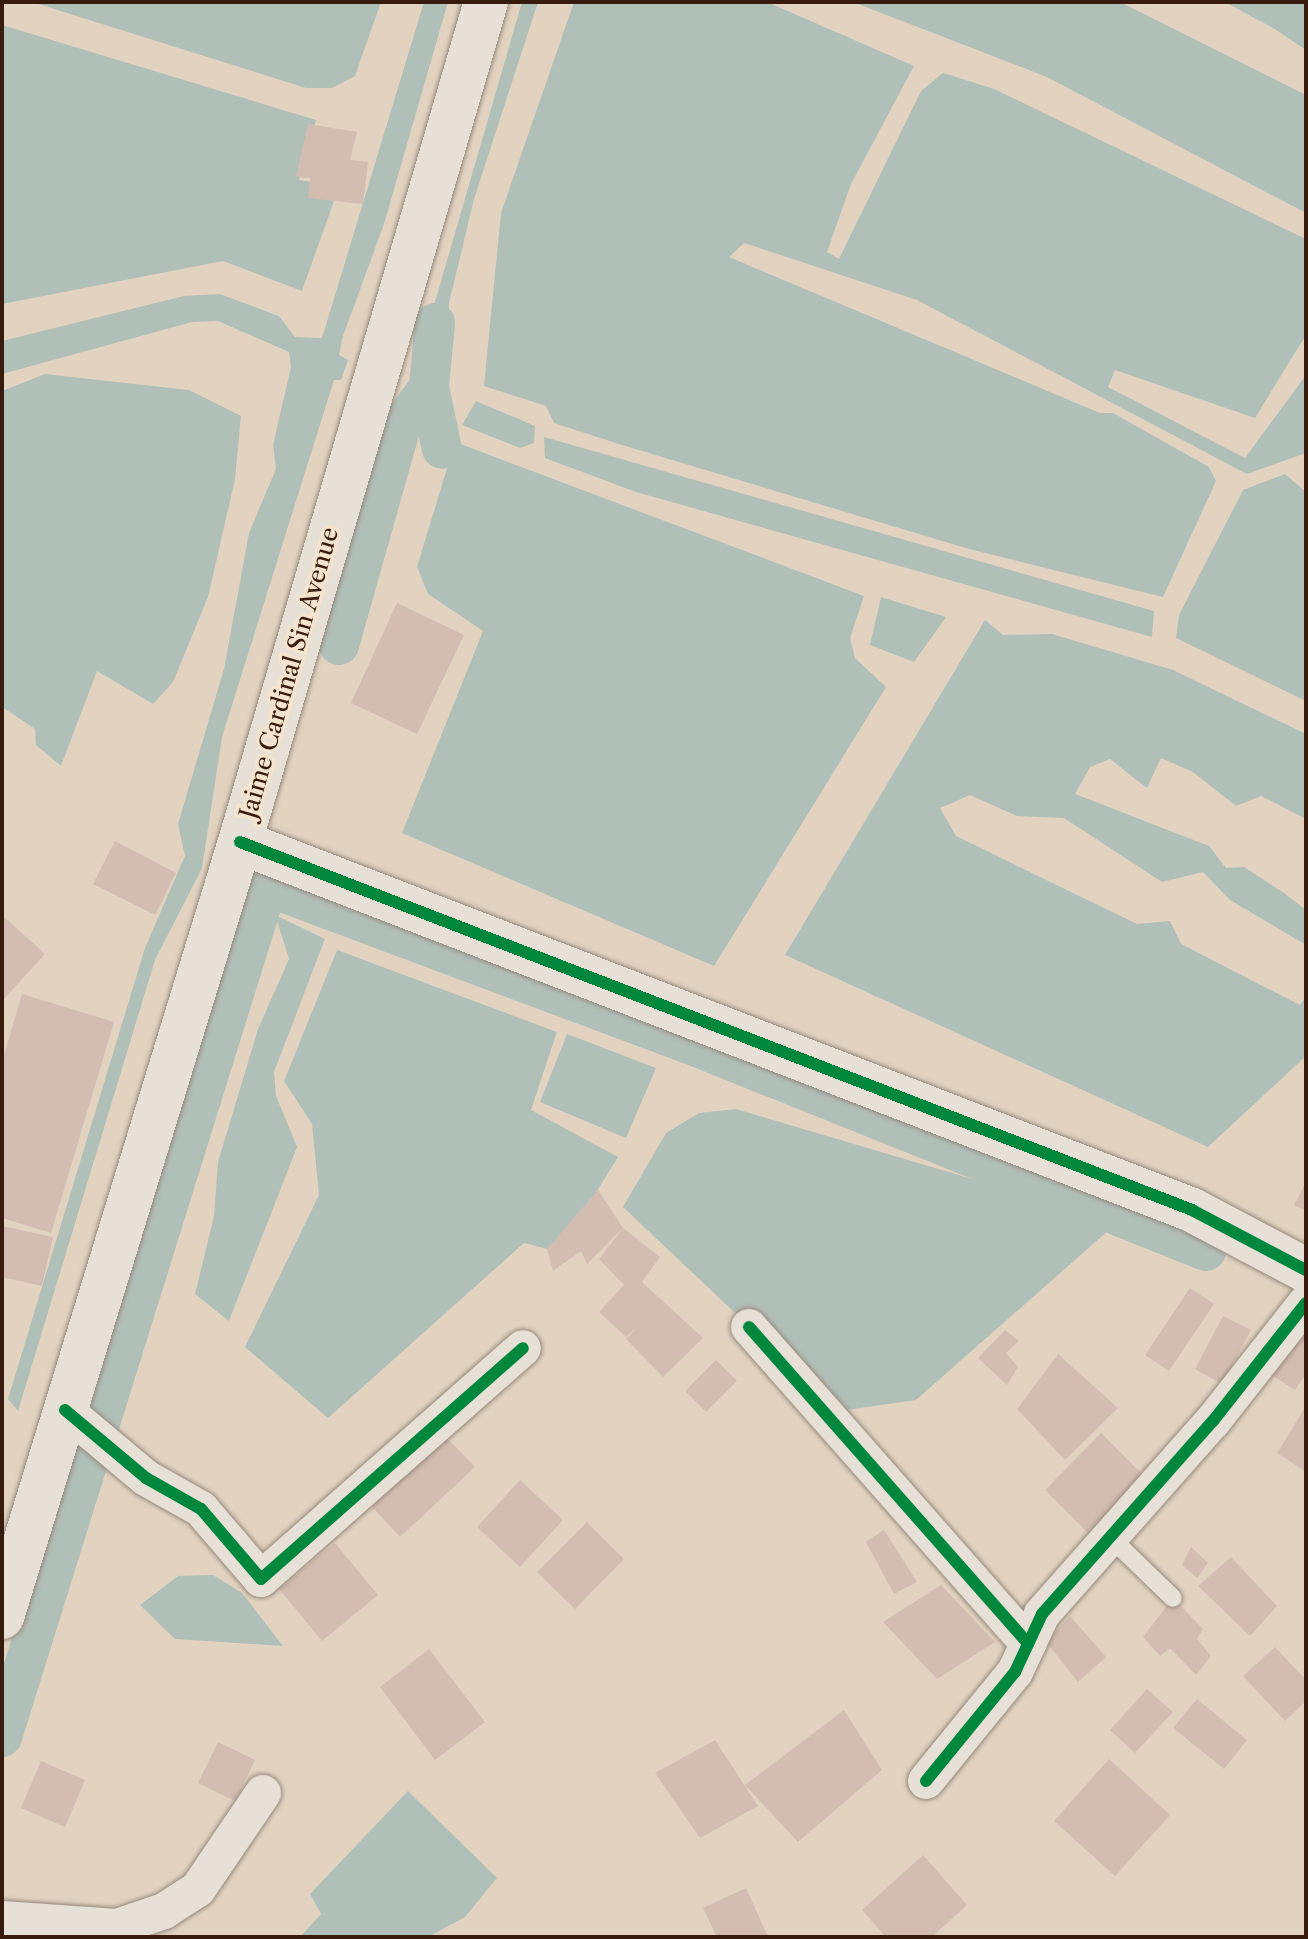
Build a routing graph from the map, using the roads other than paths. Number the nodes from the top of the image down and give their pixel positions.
1 (486, 2) edge
2 (240, 842) junction
3 (1306, 1270) edge
4 (1306, 1303) edge
5 (749, 1327) dead end
6 (523, 1348) dead end
7 (66, 1411) junction
8 (1111, 1538) junction
9 (1173, 1598) dead end
10 (2, 1617) edge
11 (1028, 1643) junction
12 (926, 1781) dead end
13 (263, 1793) dead end
14 (5, 1919) edge

1 - 2 main road, Jaime Cardinal Sin Avenue
2 - 3 main road
2 - 7 main road, Jaime Cardinal Sin Avenue
4 - 8 street
5 - 11 street
6 - 7 street
7 - 10 main road, Jaime Cardinal Sin Avenue
8 - 9 lane
8 - 11 street
11 - 12 street
13 - 14 street

